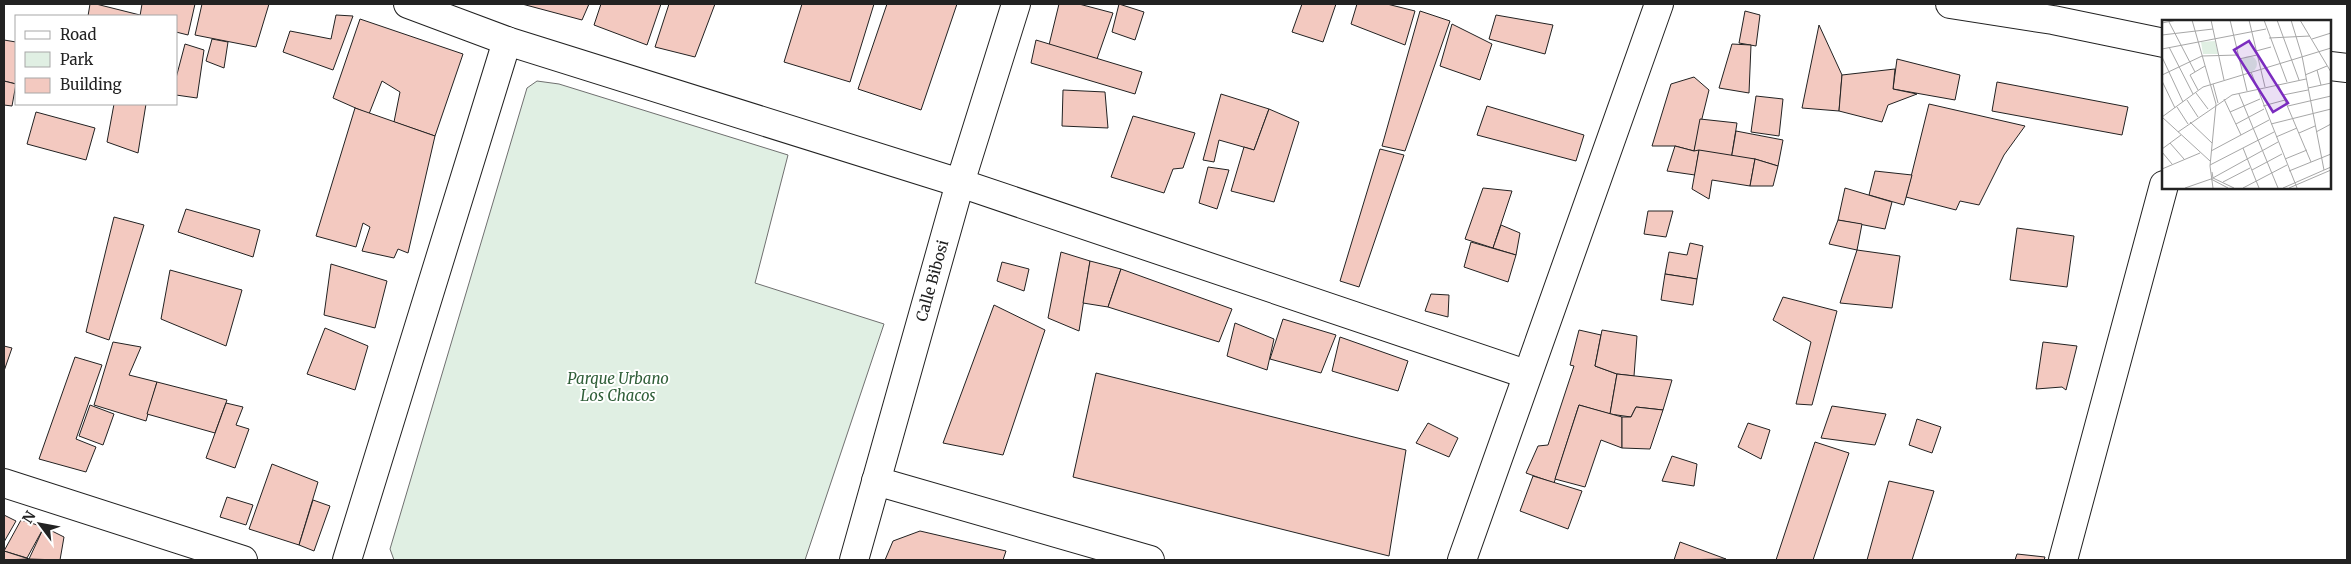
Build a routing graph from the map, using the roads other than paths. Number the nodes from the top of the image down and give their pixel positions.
1 (408, 4) edge
2 (1016, 4) edge
3 (1659, 4) edge
4 (1950, 4) edge
5 (2056, 12) edge
6 (507, 41) junction
7 (2162, 42) edge
8 (2331, 66) edge
9 (2347, 68) edge
10 (960, 183) junction
11 (2163, 189) edge
12 (1526, 374) junction
13 (876, 481) junction
14 (4, 483) edge
15 (195, 554) edge
16 (243, 560) edge
17 (347, 560) edge
18 (854, 560) edge
19 (1150, 560) edge
20 (1462, 560) edge
21 (2062, 560) edge

1 - 6 street
2 - 10 street, Calle Bibosi
3 - 12 street
4 - 5 street
5 - 7 street
6 - 10 street
6 - 17 street
8 - 9 street
10 - 12 street
10 - 13 street, Calle Bibosi
11 - 21 street
12 - 20 street
13 - 18 street, Calle Bibosi
13 - 19 street
14 - 15 street
15 - 16 street

